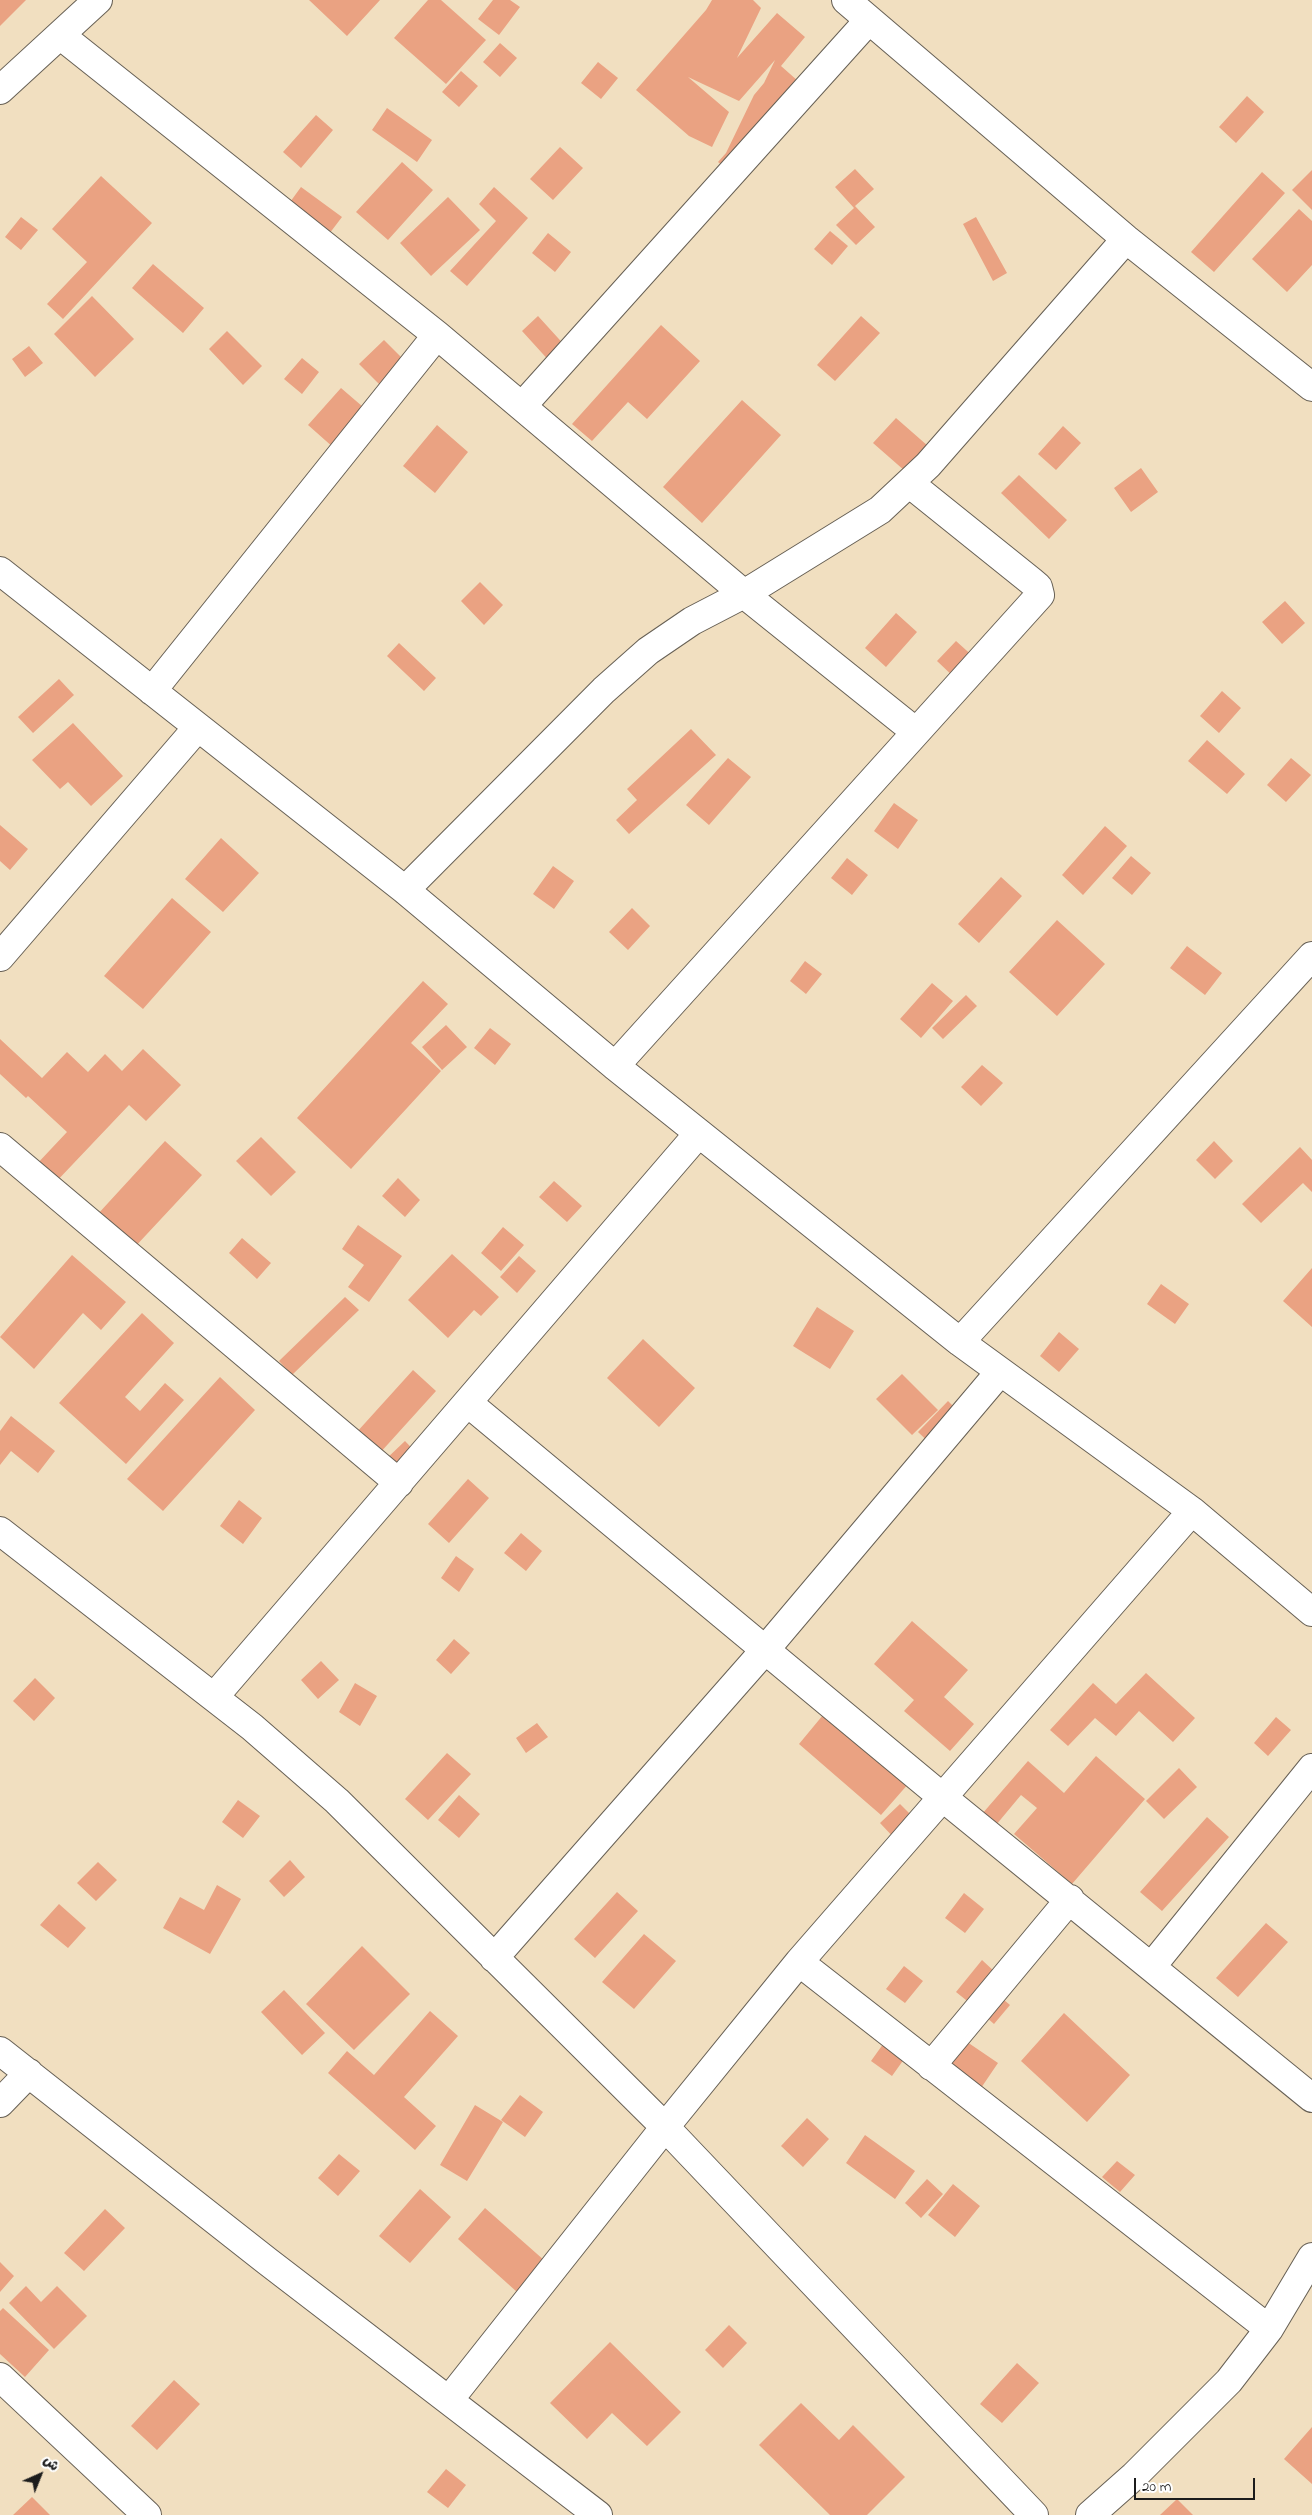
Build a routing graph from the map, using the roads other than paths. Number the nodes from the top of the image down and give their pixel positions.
1 (98, 0) edge
2 (846, 0) edge
3 (869, 20) junction
4 (60, 35) junction
5 (0, 90) edge
6 (1126, 240) junction
7 (437, 335) junction
8 (1312, 387) edge
9 (522, 405) junction
10 (909, 483) junction
11 (0, 571) edge
12 (744, 594) junction
13 (152, 691) junction
14 (198, 727) junction
15 (916, 732) junction
16 (405, 890) junction
17 (0, 957) edge
18 (1309, 964) edge
19 (615, 1066) junction
20 (699, 1134) junction
21 (0, 1147) edge
22 (960, 1342) junction
23 (999, 1373) junction
24 (468, 1404) junction
25 (399, 1483) junction
26 (1192, 1511) junction
27 (0, 1531) edge
28 (1312, 1612) edge
29 (766, 1650) junction
30 (214, 1697) junction
31 (1312, 1768) edge
32 (941, 1796) junction
33 (1070, 1899) junction
34 (494, 1958) junction
35 (799, 1962) junction
36 (1152, 1966) junction
37 (0, 2051) edge
38 (931, 2066) junction
39 (29, 2073) junction
40 (1312, 2098) edge
41 (0, 2103) edge
42 (665, 2127) junction
43 (1312, 2256) edge
44 (1269, 2329) junction
45 (0, 2377) edge
46 (449, 2400) junction
47 (147, 2515) edge
48 (598, 2515) edge
49 (1034, 2515) edge
50 (1090, 2515) edge

1 - 4 street
2 - 3 street
3 - 6 street
3 - 9 street
4 - 5 street
4 - 7 street
6 - 8 street
6 - 10 street
7 - 9 street
7 - 13 street
9 - 12 street
10 - 12 street
10 - 15 street
11 - 13 street
12 - 15 street
12 - 16 street
13 - 14 street
14 - 16 street
14 - 17 street
15 - 19 street
16 - 19 street
18 - 22 street
19 - 20 street
20 - 22 street
20 - 24 street
21 - 25 street
22 - 23 street
23 - 26 street
23 - 29 street
24 - 25 street
24 - 29 street
25 - 30 street
26 - 28 street
26 - 32 street
27 - 30 street
29 - 32 street
29 - 34 street
30 - 34 street
31 - 36 street
32 - 33 street
32 - 35 street
33 - 36 street
33 - 38 street
34 - 42 street
35 - 38 street
35 - 42 street
36 - 40 street
37 - 39 street
38 - 44 street
39 - 41 street
39 - 46 street
42 - 46 street
42 - 49 street
43 - 44 street
44 - 50 street
45 - 47 street
46 - 48 street

